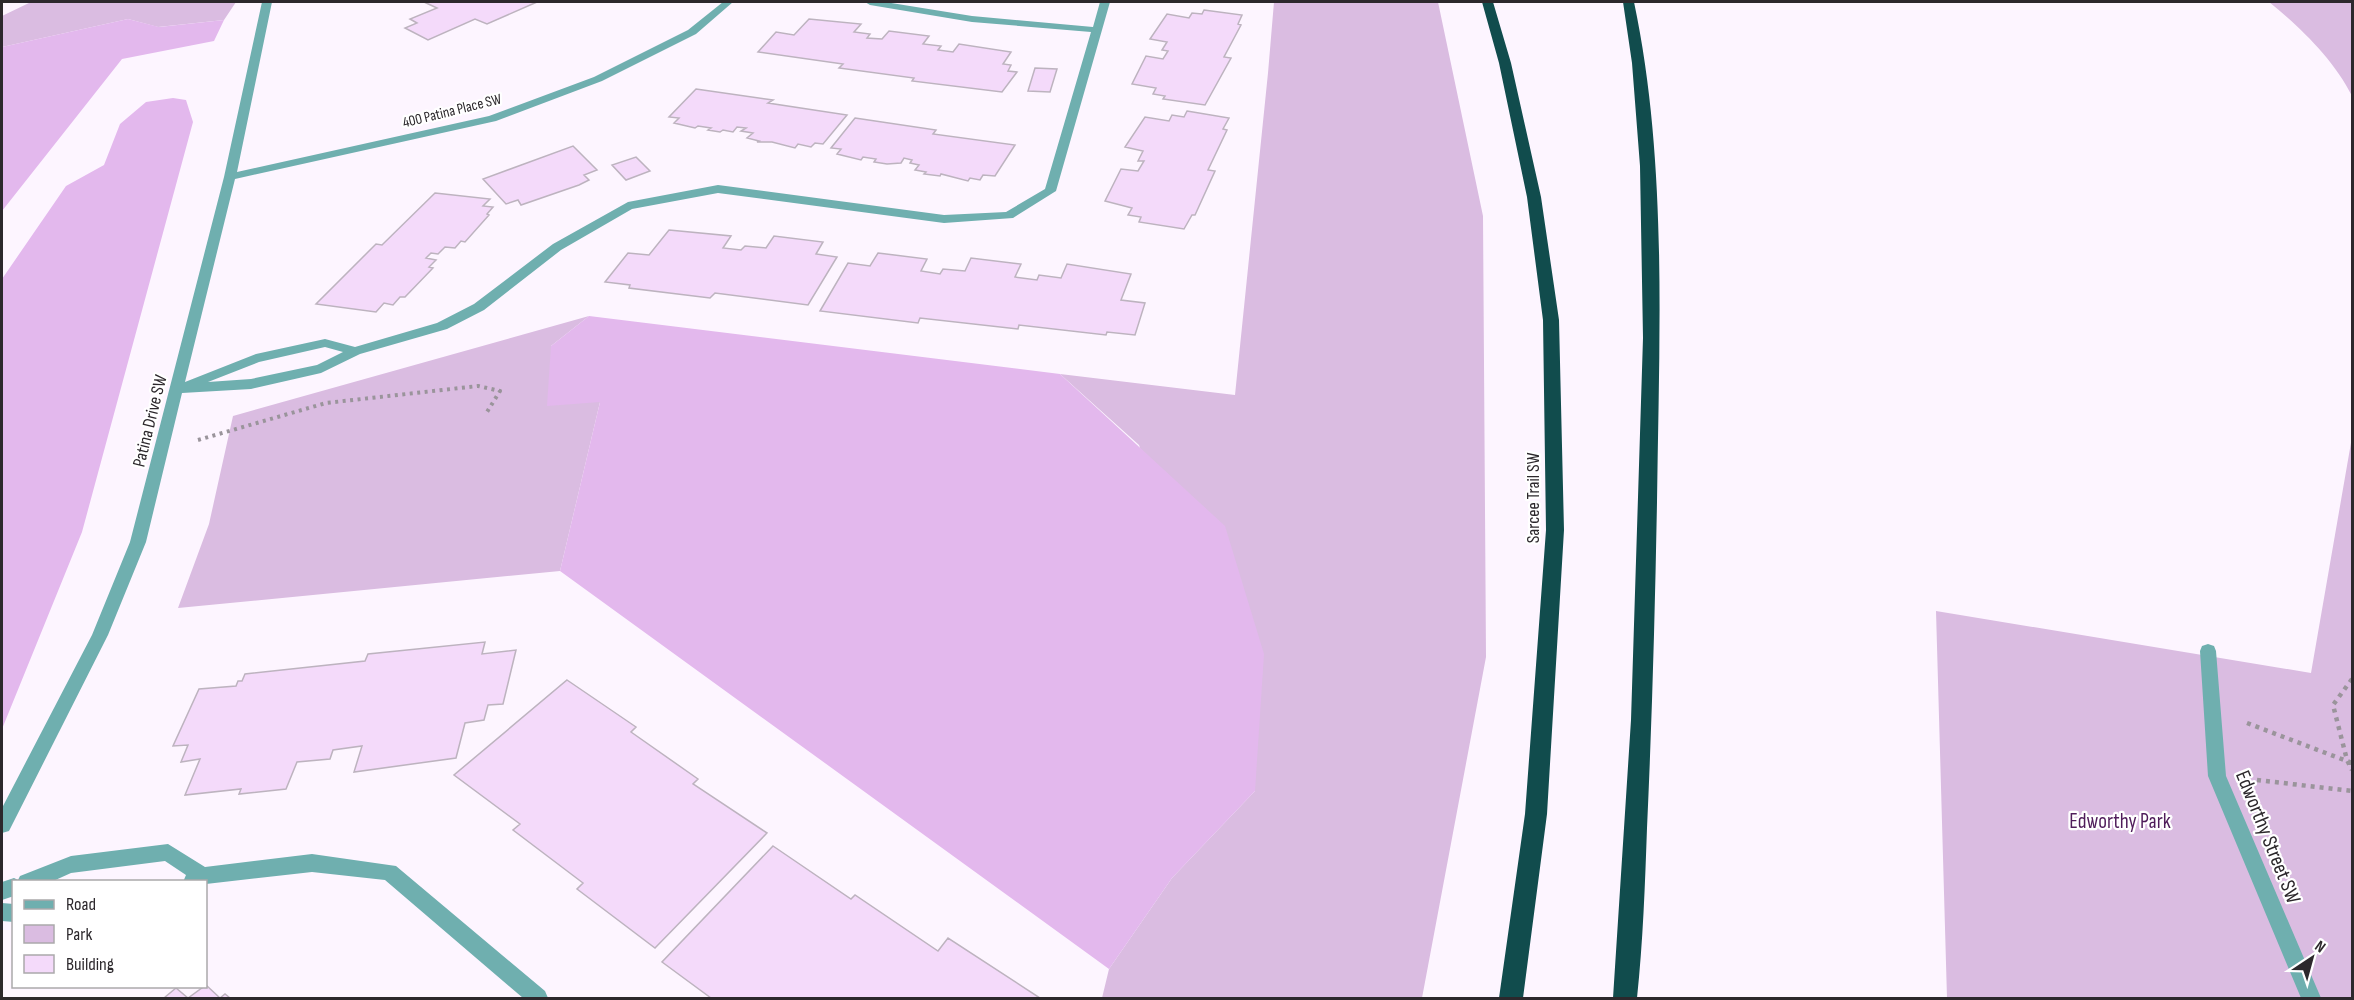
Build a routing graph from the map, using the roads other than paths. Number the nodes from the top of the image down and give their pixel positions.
1 (267, 2) edge
2 (728, 2) edge
3 (870, 2) edge
4 (1105, 2) edge
5 (1487, 2) edge
6 (1628, 2) edge
7 (1097, 30) junction
8 (230, 177) junction
9 (355, 351) junction
10 (178, 389) junction
11 (2208, 651) dead end
12 (2, 825) edge
13 (197, 879) edge
14 (32, 880) edge
15 (538, 999) edge
16 (1511, 999) edge
17 (1625, 999) edge
18 (2311, 999) edge

1 - 8 street, Patina Drive SW
2 - 8 street, 400 Patina Place SW
3 - 7 street
4 - 7 street
5 - 16 highway, Sarcee Trail SW
6 - 17 highway
7 - 9 street
8 - 10 street, Patina Drive SW
9 - 10 street
9 - 10 street
10 - 12 street, Patina Drive SW
11 - 18 street, Edworthy Street SW
13 - 14 street
13 - 15 street

